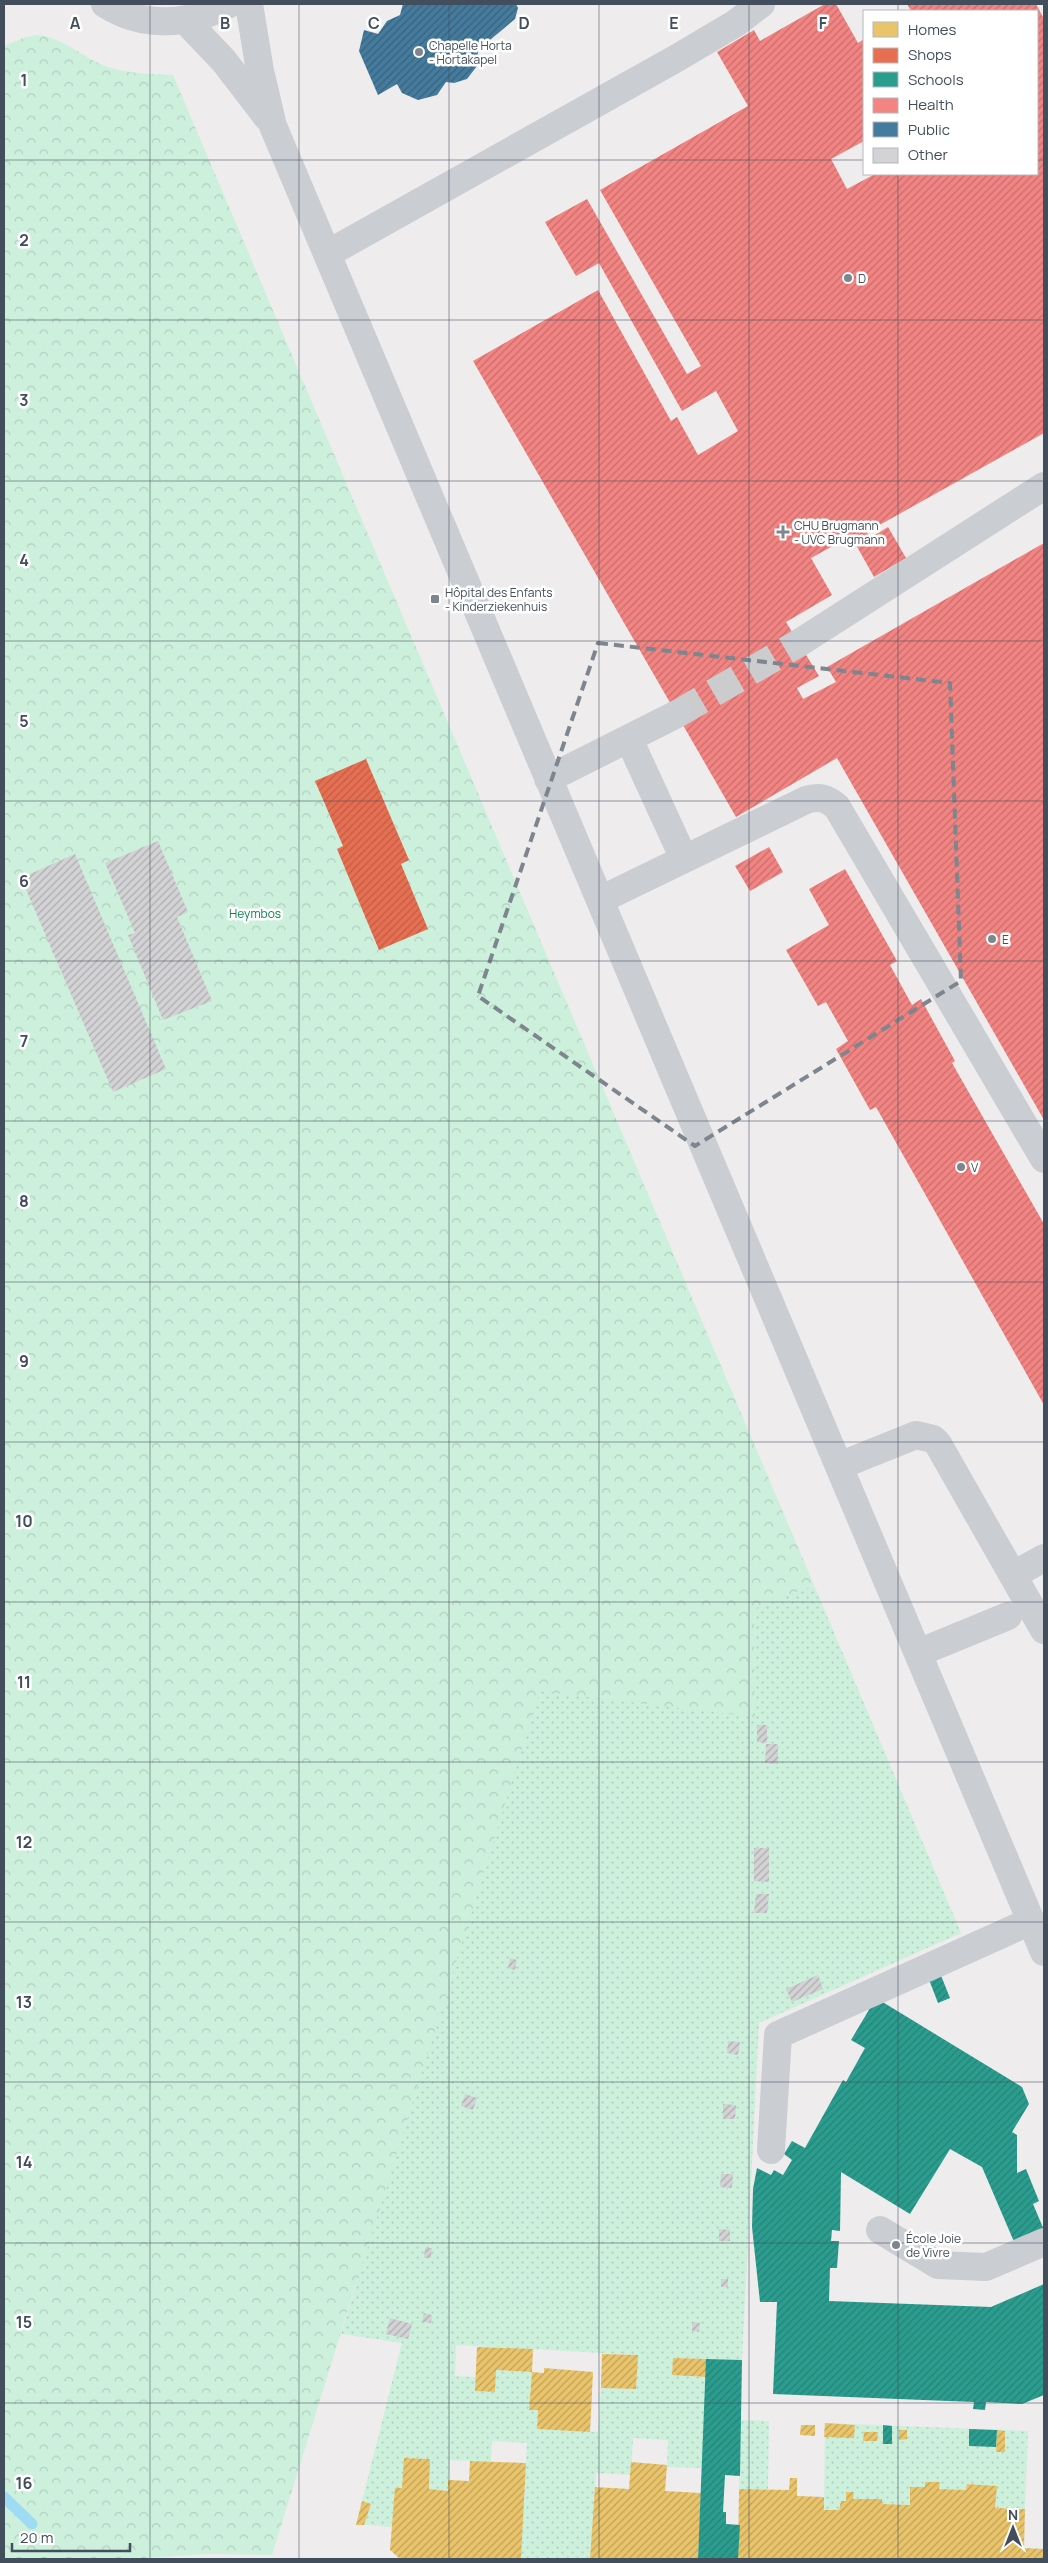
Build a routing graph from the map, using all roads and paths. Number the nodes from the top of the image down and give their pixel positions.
1 (105, 4) edge
2 (229, 4) edge
3 (249, 4) edge
4 (761, 4) edge
5 (186, 20) junction
6 (273, 126) junction
7 (327, 254) junction
8 (1044, 486) edge
9 (799, 643) tunnel mouth
10 (678, 714) tunnel mouth
11 (629, 739) junction
12 (548, 779) junction
13 (684, 858) junction
14 (600, 900) junction
15 (1044, 1159) edge
16 (838, 1466) junction
17 (1044, 1558) edge
18 (1013, 1575) junction
19 (1008, 1616) dead end
20 (1044, 1630) edge
21 (918, 1653) junction
22 (1031, 1921) junction
23 (1044, 1952) edge
24 (771, 2150) dead end
25 (880, 2230) dead end
26 (1044, 2242) edge

1 - 5 street
2 - 5 street
3 - 6 street
4 - 7 street
5 - 6 street
6 - 7 street
7 - 12 street
8 - 9 street
10 - 11 street
11 - 12 street
11 - 13 street
12 - 14 street
13 - 14 street
13 - 15 street
14 - 16 street
16 - 18 street
16 - 21 street
17 - 18 street
18 - 20 street
19 - 21 street
21 - 22 street
22 - 23 street
22 - 24 street
25 - 26 street

